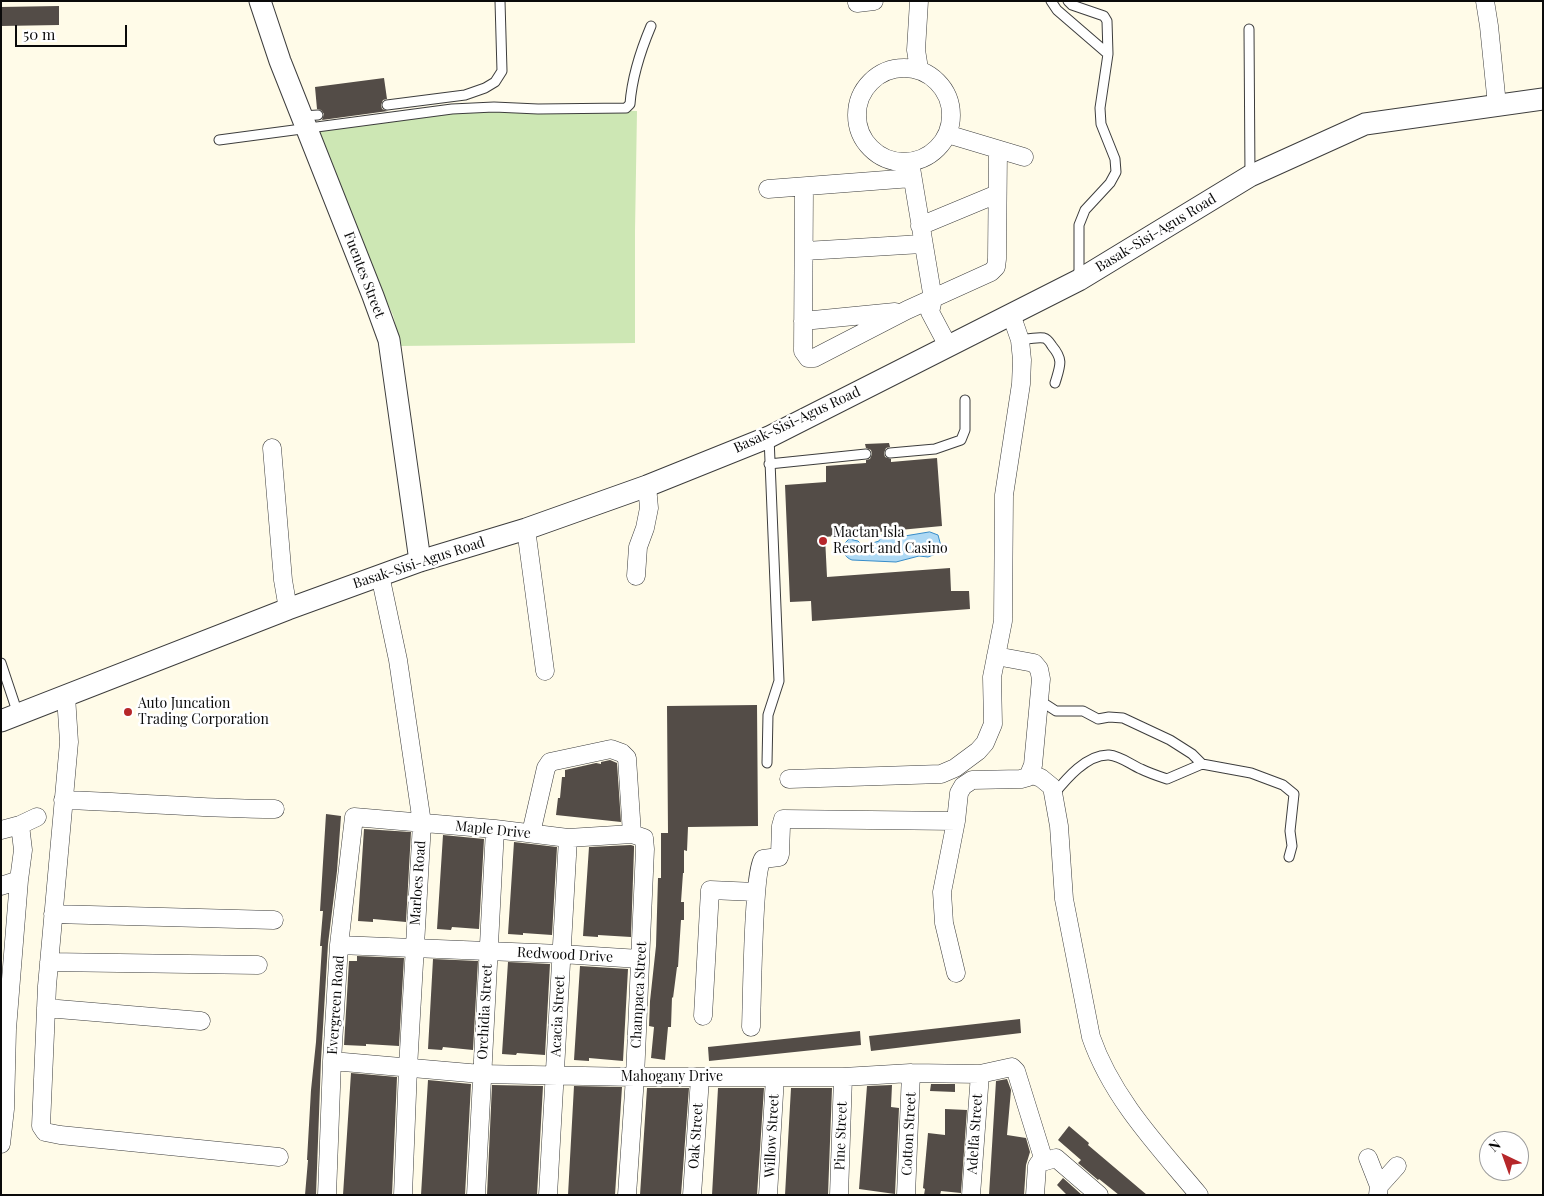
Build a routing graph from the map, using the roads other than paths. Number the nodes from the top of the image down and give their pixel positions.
1 (260, 1) edge
2 (500, 1) edge
3 (920, 1) edge
4 (1051, 1) edge
5 (1068, 1) edge
6 (1485, 1) edge
7 (651, 26) dead end
8 (1249, 28) dead end
9 (1108, 54) junction
10 (919, 70) junction
11 (1543, 99) edge
12 (387, 105) dead end
13 (1496, 105) junction
14 (309, 120) junction
15 (947, 134) junction
16 (218, 140) dead end
17 (998, 150) junction
18 (1024, 157) dead end
19 (911, 170) junction
20 (1250, 176) junction
21 (804, 187) junction
22 (768, 189) dead end
23 (997, 194) junction
24 (920, 226) junction
25 (922, 244) junction
26 (804, 251) junction
27 (1079, 280) junction
28 (932, 299) junction
29 (907, 310) junction
30 (1011, 314) junction
31 (804, 321) junction
32 (1020, 340) junction
33 (953, 343) junction
34 (1055, 383) dead end
35 (965, 400) dead end
36 (768, 437) junction
37 (272, 448) dead end
38 (890, 453) dead end
39 (866, 454) dead end
40 (769, 464) junction
41 (647, 486) junction
42 (526, 529) junction
43 (420, 561) junction
44 (380, 575) junction
45 (636, 576) dead end
46 (288, 609) junction
47 (996, 656) junction
48 (1, 662) edge
49 (545, 671) dead end
50 (66, 696) junction
51 (1039, 700) junction
52 (10, 718) edge
53 (767, 763) dead end
54 (1202, 764) junction
55 (1030, 774) junction
56 (789, 779) dead end
57 (1053, 794) junction
58 (63, 800) junction
59 (275, 809) dead end
60 (37, 817) dead end
61 (354, 817) joint
62 (956, 821) junction
63 (422, 823) junction
64 (20, 825) junction
65 (495, 829) junction
66 (1, 830) edge
67 (531, 833) junction
68 (632, 834) junction
69 (568, 838) junction
70 (1289, 858) dead end
71 (19, 880) junction
72 (1, 886) edge
73 (756, 892) junction
74 (53, 914) junction
75 (274, 920) dead end
76 (8, 942) edge
77 (339, 944) junction
78 (414, 949) junction
79 (488, 952) junction
80 (561, 954) junction
81 (640, 960) junction
82 (49, 962) junction
83 (258, 965) dead end
84 (956, 973) dead end
85 (6, 997) edge
86 (46, 1008) junction
87 (703, 1016) dead end
88 (201, 1021) dead end
89 (751, 1027) dead end
90 (4, 1029) edge
91 (332, 1061) junction
92 (408, 1068) junction
93 (911, 1073) junction
94 (481, 1074) junction
95 (980, 1074) junction
96 (554, 1076) junction
97 (775, 1077) junction
98 (843, 1077) junction
99 (635, 1078) junction
100 (700, 1078) junction
101 (3, 1109) edge
102 (1, 1144) edge
103 (280, 1157) dead end
104 (1368, 1158) dead end
105 (1044, 1161) junction
106 (1397, 1166) dead end
107 (1379, 1190) edge
108 (327, 1195) edge
109 (404, 1195) edge
110 (476, 1195) edge
111 (548, 1195) edge
112 (626, 1195) edge
113 (692, 1195) edge
114 (768, 1195) edge
115 (839, 1195) edge
116 (906, 1195) edge
117 (971, 1195) edge
118 (1035, 1195) edge
119 (1099, 1195) edge
120 (1199, 1195) edge

1 - 14 street, Fuentes Street
2 - 12 lane
3 - 10 street
4 - 9 lane
5 - 9 lane
6 - 13 street
7 - 14 lane
8 - 20 lane
9 - 27 lane
10 - 15 street
10 - 19 street
11 - 13 street, Basak-Sisi-Agus Road
13 - 20 street, Basak-Sisi-Agus Road
14 - 16 lane
14 - 43 street, Fuentes Street
15 - 17 street
15 - 19 street
17 - 18 street
17 - 23 street
19 - 21 street
19 - 24 street
20 - 27 street, Basak-Sisi-Agus Road
21 - 22 street
21 - 26 street
23 - 24 street
23 - 28 street
24 - 25 street
25 - 26 street
25 - 28 street
26 - 31 street
27 - 30 street, Basak-Sisi-Agus Road
28 - 29 street
28 - 33 street
29 - 31 street
29 - 31 street
30 - 32 street
30 - 33 street, Basak-Sisi-Agus Road
32 - 34 lane
32 - 47 street
33 - 36 street, Basak-Sisi-Agus Road
35 - 38 lane
36 - 40 lane
36 - 41 street, Basak-Sisi-Agus Road
37 - 46 street
39 - 40 lane
40 - 53 lane
41 - 42 street, Basak-Sisi-Agus Road
41 - 45 street
42 - 43 street, Basak-Sisi-Agus Road
42 - 49 street
43 - 44 street, Basak-Sisi-Agus Road
44 - 46 street, Basak-Sisi-Agus Road
44 - 63 street, Marloes Road
46 - 50 street, Basak-Sisi-Agus Road
47 - 51 street
47 - 56 street
48 - 52 lane
50 - 52 street, Basak-Sisi-Agus Road
50 - 58 street
51 - 54 lane
51 - 55 street
54 - 57 lane
54 - 70 lane
55 - 57 street
55 - 62 street
57 - 120 street
58 - 59 street
58 - 74 street
60 - 64 street
61 - 63 street, Maple Drive
61 - 77 street, Evergreen Road
62 - 73 street
62 - 84 street
63 - 65 street, Maple Drive
63 - 78 street, Marloes Road
64 - 66 street
64 - 71 street
65 - 67 street, Maple Drive
65 - 79 street, Orchidia Street
67 - 68 street
67 - 69 street, Maple Drive
68 - 69 street, Maple Drive
68 - 81 street, Champaca Street
69 - 80 street, Acacia Street
71 - 72 street
71 - 76 street
73 - 87 street
73 - 89 street
74 - 75 street
74 - 82 street
76 - 85 street
77 - 78 street, Redwood Drive
77 - 91 street, Evergreen Road
78 - 79 street, Redwood Drive
78 - 92 street, Marloes Road
79 - 80 street, Redwood Drive
79 - 94 street, Orchidia Street
80 - 81 street, Redwood Drive
80 - 96 street, Acacia Street
81 - 99 street, Champaca Street
82 - 83 street
82 - 86 street
85 - 90 street
86 - 88 street
86 - 103 street
90 - 101 street
91 - 92 street, Mahogany Drive
91 - 108 street, Evergreen Road
92 - 94 street, Mahogany Drive
92 - 109 street, Marloes Road
93 - 95 street, Mahogany Drive
93 - 98 street, Mahogany Drive
93 - 116 street, Cotton Street
94 - 96 street, Mahogany Drive
94 - 110 street, Orchidia Street
95 - 105 street, Mahogany Drive
95 - 117 street, Adelfa Street
96 - 99 street, Mahogany Drive
96 - 111 street, Acacia Street
97 - 98 street, Mahogany Drive
97 - 100 street, Mahogany Drive
97 - 114 street, Willow Street
98 - 115 street, Pine Street
99 - 100 street, Mahogany Drive
99 - 112 street, Champaca Street
100 - 113 street, Oak Street
101 - 102 street
104 - 107 street
105 - 118 street
105 - 119 street
106 - 107 street

